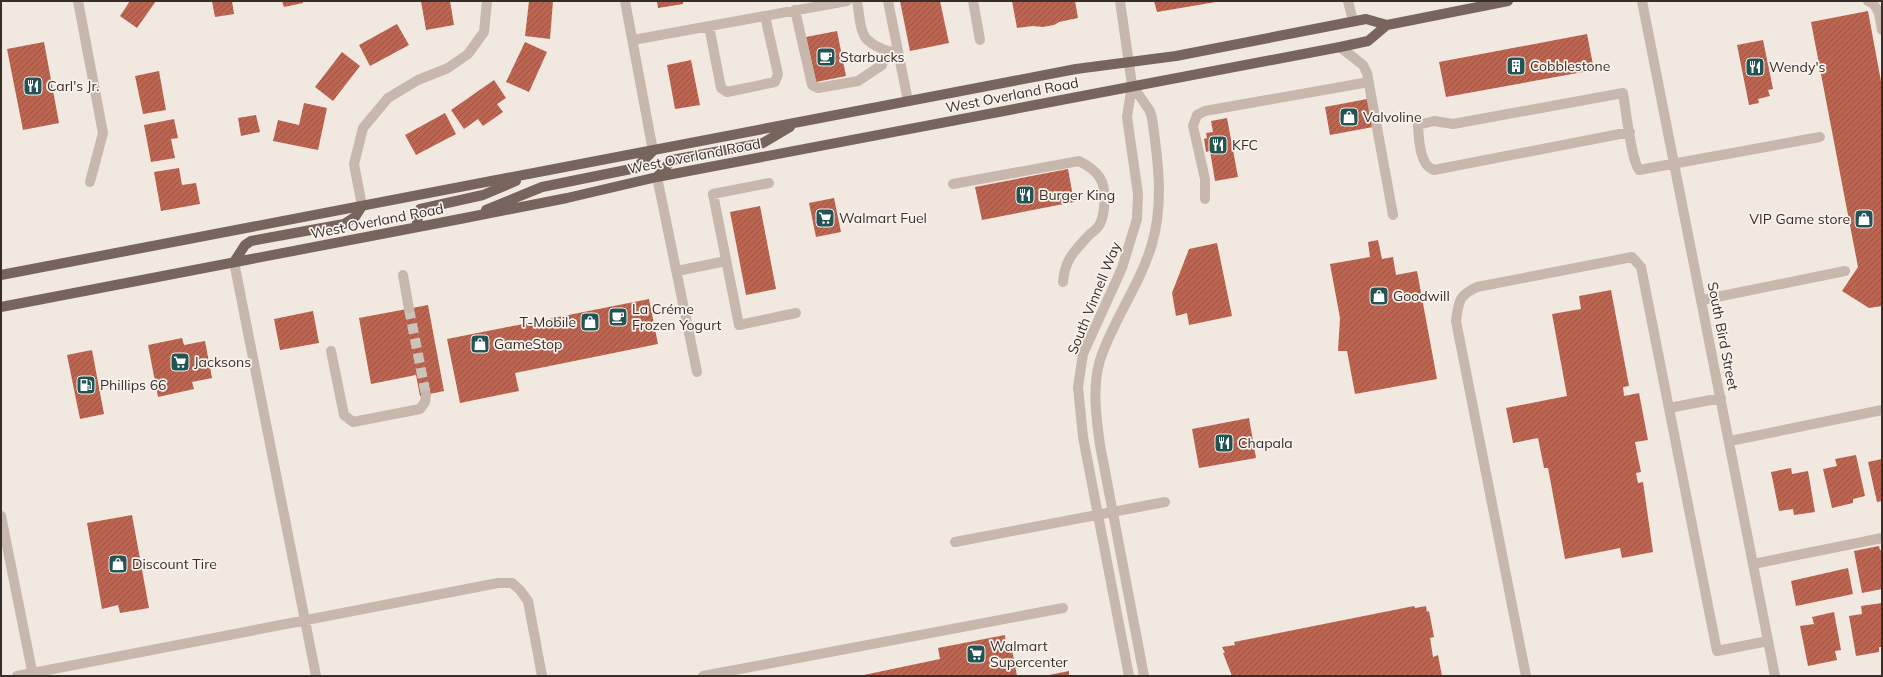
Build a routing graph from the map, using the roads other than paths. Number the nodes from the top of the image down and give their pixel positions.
1 (78, 1) edge
2 (487, 1) edge
3 (626, 1) edge
4 (847, 1) edge
5 (857, 1) edge
6 (888, 1) edge
7 (973, 1) edge
8 (1120, 1) edge
9 (1348, 1) edge
10 (1508, 1) edge
11 (1642, 1) edge
12 (1868, 1) edge
13 (796, 10) junction
14 (765, 16) junction
15 (1352, 21) junction
16 (1387, 24) junction
17 (709, 26) junction
18 (1882, 30) edge
19 (633, 40) junction
20 (980, 40) dead end
21 (1340, 47) junction
22 (887, 52) junction
23 (898, 52) junction
24 (1129, 63) junction
25 (1369, 82) junction
26 (1132, 85) junction
27 (908, 101) junction
28 (796, 123) junction
29 (1630, 132) junction
30 (1820, 137) dead end
31 (653, 151) junction
32 (1674, 163) junction
33 (538, 172) junction
34 (657, 177) junction
35 (90, 182) dead end
36 (769, 183) dead end
37 (953, 184) dead end
38 (1205, 199) dead end
39 (362, 206) junction
40 (1393, 215) dead end
41 (465, 218) junction
42 (416, 227) junction
43 (726, 261) junction
44 (234, 262) junction
45 (677, 271) junction
46 (1845, 271) dead end
47 (1, 275) edge
48 (403, 276) dead end
49 (1063, 282) dead end
50 (1702, 300) junction
51 (1, 307) edge
52 (409, 308) tunnel mouth
53 (796, 314) dead end
54 (331, 351) dead end
55 (697, 372) dead end
56 (426, 395) dead end
57 (1721, 398) junction
58 (1669, 408) junction
59 (1882, 410) edge
60 (1730, 441) junction
61 (1165, 502) dead end
62 (1114, 512) junction
63 (1098, 515) junction
64 (1, 516) edge
65 (1882, 538) edge
66 (955, 542) dead end
67 (1753, 564) junction
68 (1064, 608) dead end
69 (305, 620) junction
70 (1768, 641) junction
71 (32, 675) edge
72 (17, 676) edge
73 (316, 676) edge
74 (542, 676) edge
75 (703, 676) edge
76 (1129, 676) edge
77 (1144, 676) edge
78 (1526, 676) edge
79 (1775, 676) edge

1 - 35 street
2 - 39 street
3 - 19 street
4 - 13 street
5 - 22 street
6 - 23 street
7 - 20 street
8 - 24 street
9 - 15 street
10 - 16 main road, West Overland Road
11 - 32 street, South Bird Street
12 - 18 street
13 - 14 street
13 - 22 street
14 - 17 street
14 - 17 street
15 - 16 main road, West Overland Road
15 - 24 main road, West Overland Road
16 - 21 main road, West Overland Road
17 - 19 street
19 - 31 street
21 - 25 street
21 - 26 main road, West Overland Road
22 - 23 street
23 - 27 street
24 - 26 street
24 - 27 main road, West Overland Road
25 - 38 street
25 - 40 street
26 - 34 main road, West Overland Road
26 - 62 street, South Vinnell Way
26 - 63 street, South Vinnell Way
27 - 28 main road, West Overland Road
28 - 31 main road, West Overland Road
28 - 34 main road
29 - 29 street
29 - 32 street
30 - 32 street
31 - 33 main road, West Overland Road
31 - 41 main road
32 - 50 street, South Bird Street
33 - 39 main road, West Overland Road
33 - 42 main road
34 - 41 main road, West Overland Road
34 - 45 street
36 - 43 street
37 - 49 street
39 - 44 main road
39 - 47 main road, West Overland Road
41 - 42 main road, West Overland Road
42 - 44 main road, West Overland Road
43 - 45 street
43 - 53 street
44 - 51 main road, West Overland Road
44 - 69 street
45 - 55 street
46 - 50 street
48 - 52 street
50 - 57 street, South Bird Street
54 - 56 street
57 - 58 street
57 - 60 street, South Bird Street
58 - 70 street
58 - 78 street
59 - 60 street
60 - 67 street, South Bird Street
61 - 62 street
62 - 63 street
62 - 77 street, South Vinnell Way
63 - 66 street
63 - 76 street, South Vinnell Way
64 - 71 street
65 - 67 street
67 - 70 street, South Bird Street
68 - 75 street
69 - 71 street
69 - 73 street
69 - 74 street
70 - 79 street, South Bird Street
71 - 72 street

